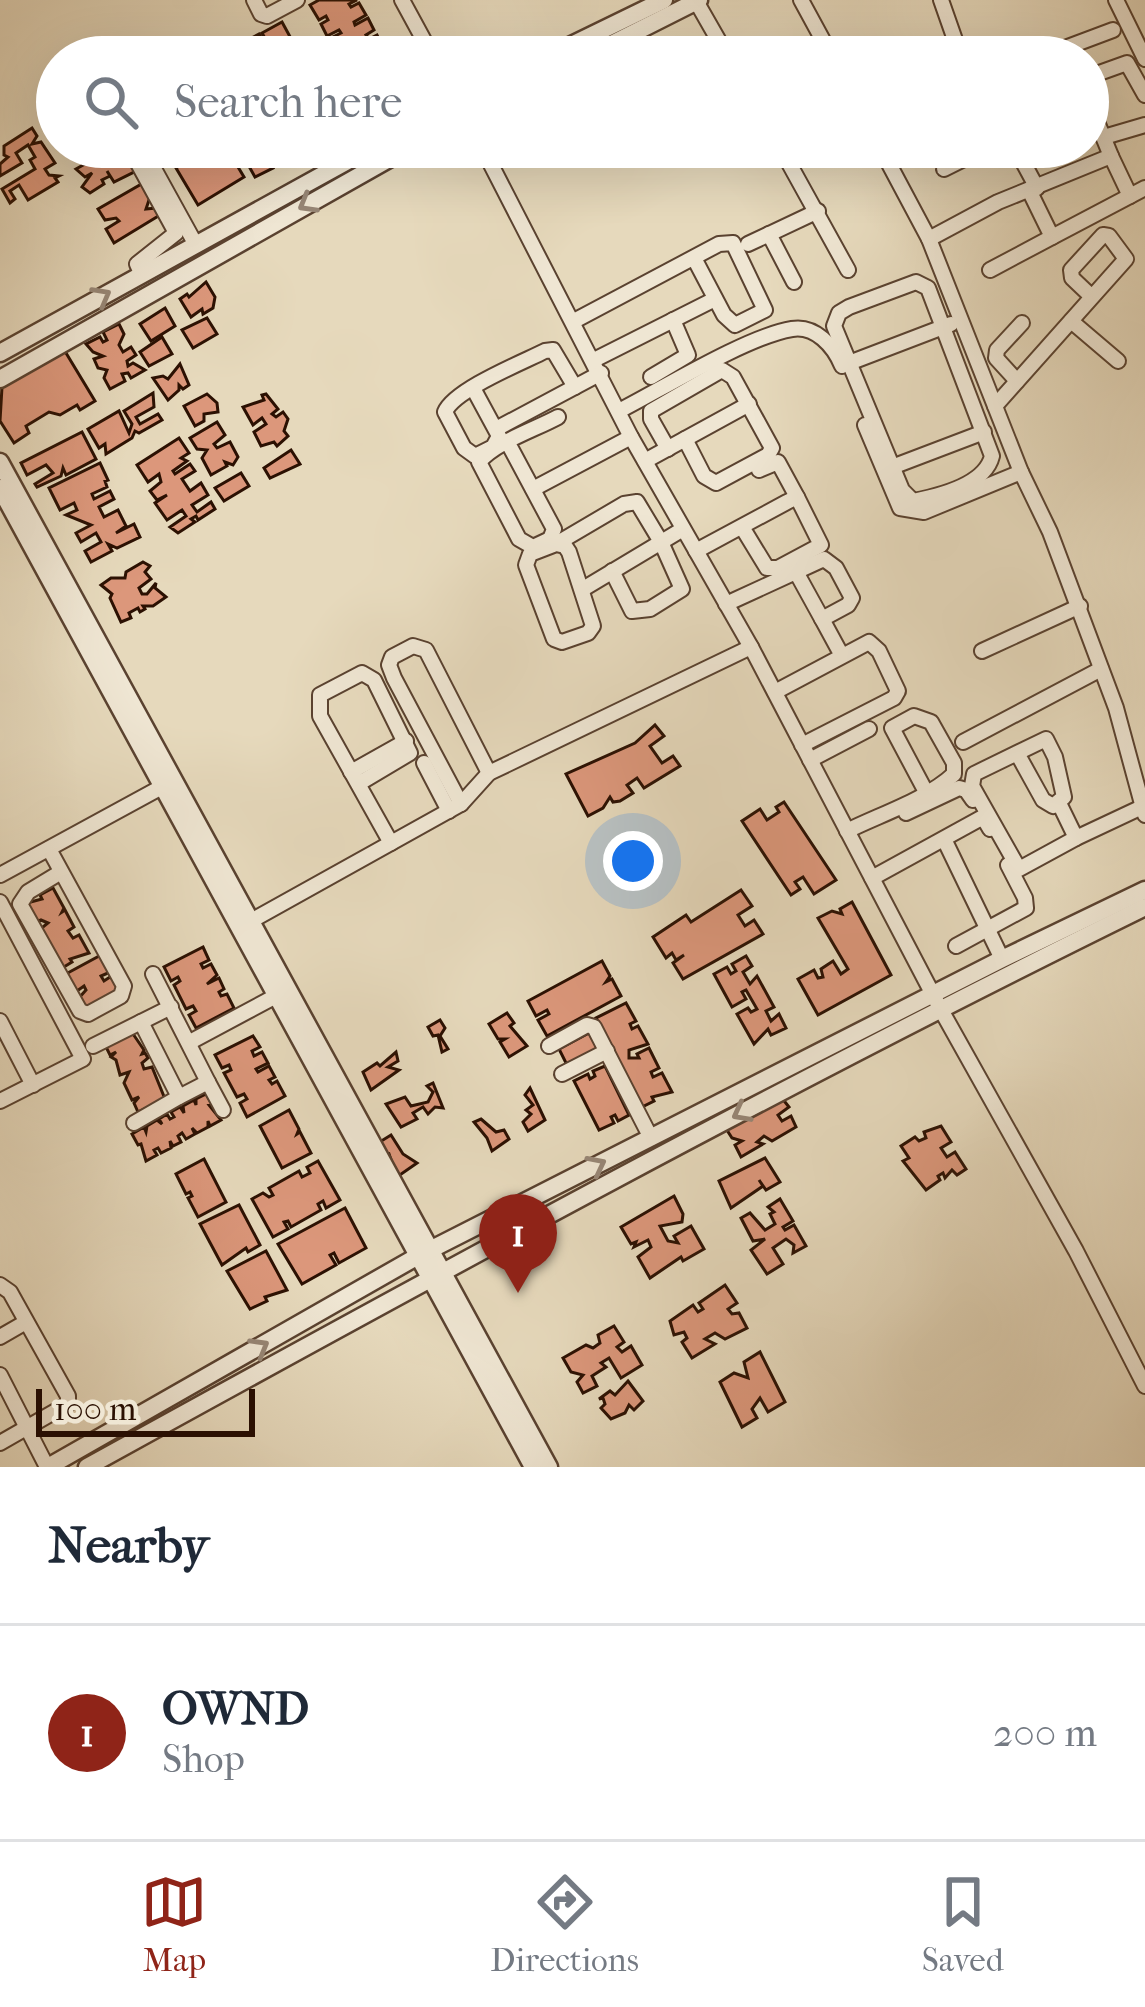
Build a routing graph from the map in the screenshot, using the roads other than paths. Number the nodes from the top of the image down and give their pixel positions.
1 (254, 0) edge
2 (297, 0) edge
3 (402, 0) edge
4 (664, 0) edge
5 (801, 0) edge
6 (940, 0) edge
7 (1116, 0) edge
8 (698, 1) edge
9 (1137, 26) edge
10 (1113, 30) dead end
11 (422, 36) edge
12 (590, 36) edge
13 (628, 36) edge
14 (717, 36) edge
15 (821, 36) edge
16 (953, 36) edge
17 (1097, 36) edge
18 (1145, 59) edge
19 (1109, 69) edge
20 (1145, 95) edge
21 (1145, 125) edge
22 (1109, 135) edge
23 (1109, 150) edge
24 (1111, 156) joint
25 (142, 168) edge
26 (152, 168) edge
27 (322, 168) edge
28 (373, 168) edge
29 (493, 168) edge
30 (793, 168) edge
31 (891, 168) edge
32 (1025, 168) edge
33 (1083, 168) edge
34 (1145, 188) edge
35 (1033, 189) junction
36 (1130, 196) junction
37 (818, 211) junction
38 (181, 229) junction
39 (769, 234) junction
40 (1052, 237) junction
41 (929, 239) junction
42 (748, 244) dead end
43 (196, 245) junction
44 (694, 258) junction
45 (848, 270) dead end
46 (991, 270) dead end
47 (142, 274) junction
48 (794, 281) dead end
49 (1092, 297) dead end
50 (715, 299) junction
51 (673, 320) junction
52 (960, 320) junction
53 (574, 321) junction
54 (1071, 321) junction
55 (1022, 322) dead end
56 (943, 327) junction
57 (0, 353) edge
58 (1118, 361) dead end
59 (849, 363) junction
60 (598, 367) junction
61 (651, 377) dead end
62 (0, 379) edge
63 (1018, 381) junction
64 (575, 387) junction
65 (473, 388) junction
66 (748, 404) junction
67 (995, 406) junction
68 (619, 411) junction
69 (558, 417) dead end
70 (496, 429) junction
71 (984, 432) junction
72 (631, 437) junction
73 (685, 439) junction
74 (508, 443) junction
75 (668, 448) junction
76 (645, 461) junction
77 (0, 462) edge
78 (892, 467) junction
79 (1021, 472) junction
80 (0, 488) edge
81 (533, 490) junction
82 (710, 497) dead end
83 (797, 497) junction
84 (742, 526) junction
85 (683, 529) junction
86 (661, 542) junction
87 (556, 544) junction
88 (696, 551) junction
89 (795, 570) junction
90 (612, 572) junction
91 (583, 589) junction
92 (726, 604) junction
93 (1080, 606) junction
94 (822, 619) junction
95 (751, 646) junction
96 (982, 651) dead end
97 (841, 654) junction
98 (1101, 669) junction
99 (775, 692) junction
100 (883, 712) dead end
101 (892, 728) junction
102 (869, 729) dead end
103 (963, 742) dead end
104 (802, 745) junction
105 (1017, 753) junction
106 (810, 760) junction
107 (1137, 760) edge
108 (424, 763) dead end
109 (489, 773) junction
110 (355, 778) junction
111 (168, 784) junction
112 (926, 793) junction
113 (1059, 803) junction
114 (455, 808) junction
115 (1144, 811) edge
116 (906, 813) dead end
117 (983, 817) junction
118 (847, 830) junction
119 (1076, 838) junction
120 (944, 839) junction
121 (392, 843) junction
122 (49, 849) junction
123 (1018, 869) junction
124 (61, 872) junction
125 (0, 875) edge
126 (872, 878) junction
127 (1145, 890) edge
128 (1034, 899) dead end
129 (0, 902) edge
130 (1145, 907) edge
131 (251, 921) junction
132 (988, 929) junction
133 (956, 946) dead end
134 (1002, 958) junction
135 (153, 974) dead end
136 (276, 996) junction
137 (936, 1002) junction
138 (170, 1007) junction
139 (0, 1021) edge
140 (141, 1022) junction
141 (190, 1042) junction
142 (93, 1046) dead end
143 (549, 1046) dead end
144 (607, 1051) junction
145 (562, 1074) dead end
146 (208, 1082) junction
147 (33, 1085) junction
148 (179, 1097) junction
149 (0, 1101) edge
150 (223, 1110) dead end
151 (134, 1123) dead end
152 (651, 1138) junction
153 (424, 1253) junction
154 (436, 1275) junction
155 (0, 1286) edge
156 (26, 1322) junction
157 (0, 1337) edge
158 (0, 1375) edge
159 (1145, 1386) edge
160 (28, 1428) junction
161 (0, 1443) edge
162 (48, 1467) edge
163 (88, 1467) edge
164 (533, 1467) edge
165 (549, 1467) edge

1 - 2 street
3 - 11 street
4 - 12 street
5 - 15 street
6 - 16 street
7 - 9 street
8 - 13 street
8 - 14 street
9 - 18 street
10 - 17 street
19 - 20 street
21 - 22 street
23 - 24 street
24 - 36 street
25 - 38 street
26 - 38 street
27 - 43 street
28 -> 62 street
29 - 53 street
30 - 37 street
31 - 41 street
32 - 35 street
33 - 35 street
34 - 36 street
35 - 40 street
35 - 41 street
36 - 40 street
37 - 39 street
37 - 45 street
38 - 43 street
38 - 47 street
39 - 42 street
39 - 48 street
40 - 46 street
41 - 52 street
43 - 47 street
44 - 50 street
44 - 50 street
44 - 53 street
57 -> 47 street
49 - 54 street
50 - 51 street
51 - 60 street
51 - 61 street
52 - 56 street
52 - 67 street
53 - 60 street
54 - 58 street
54 - 63 street
55 - 63 street
56 - 59 street
56 - 59 street
56 - 71 street
59 - 78 street
60 - 64 street
60 - 68 street
63 - 67 street
64 - 65 street
64 - 70 street
65 - 70 street
65 - 70 street
66 - 73 street
66 - 73 street
66 - 75 street
67 - 79 street
68 - 72 street
68 - 79 street
69 - 74 street
71 - 78 street
71 - 78 street
72 - 76 street
72 - 81 street
73 - 75 street
74 - 81 street
74 - 81 street
75 - 76 street
76 - 85 street
77 - 111 street
79 - 93 street
80 - 111 street
82 - 83 street
83 - 84 street
83 - 84 street
84 - 88 street
85 - 86 street
85 - 88 street
86 - 87 street
86 - 90 street
86 - 90 street
87 - 91 street
87 - 91 street
88 - 92 street
89 - 92 street
89 - 94 street
89 - 94 street
90 - 91 street
92 - 95 street
93 - 96 street
93 - 98 street
94 - 97 street
95 - 99 street
95 - 109 street
97 - 99 street
97 - 104 street
98 - 103 street
98 - 107 street
99 - 104 street
100 - 101 street
101 - 112 street
101 - 112 street
102 - 106 street
104 - 106 street
105 - 113 street
105 - 113 street
105 - 123 street
106 - 118 street
107 - 115 street
108 - 114 street
109 - 114 street
109 - 114 street
110 - 110 street
110 - 121 street
111 - 122 street
111 - 131 street
111 - 136 street
112 - 118 street
113 - 119 street
114 - 121 street
115 - 119 street
116 - 117 street
117 - 120 street
117 - 132 street
118 - 126 street
119 - 123 street
120 - 126 street
120 - 132 street
121 - 131 street
122 - 124 street
122 - 125 street
123 - 128 street
124 - 124 street
126 - 137 street
127 - 134 street
129 - 147 street
130 - 137 street
131 - 153 street
132 - 133 street
132 - 134 street
134 - 137 street
135 - 138 street
136 - 141 street
136 - 153 street
137 - 152 street
137 -> 154 street
137 - 159 street
138 - 140 street
138 - 141 street
139 - 147 street
140 - 142 street
140 - 148 street
141 - 146 street
143 - 144 street
144 - 145 street
144 - 152 street
146 - 148 street
146 - 150 street
147 - 149 street
148 - 151 street
153 -> 152 street
153 - 154 street
162 -> 153 street
154 - 163 street
154 - 164 street
154 - 165 street
155 - 156 street
156 - 157 street
156 - 160 street
158 - 160 street
160 - 161 street
160 - 162 street

